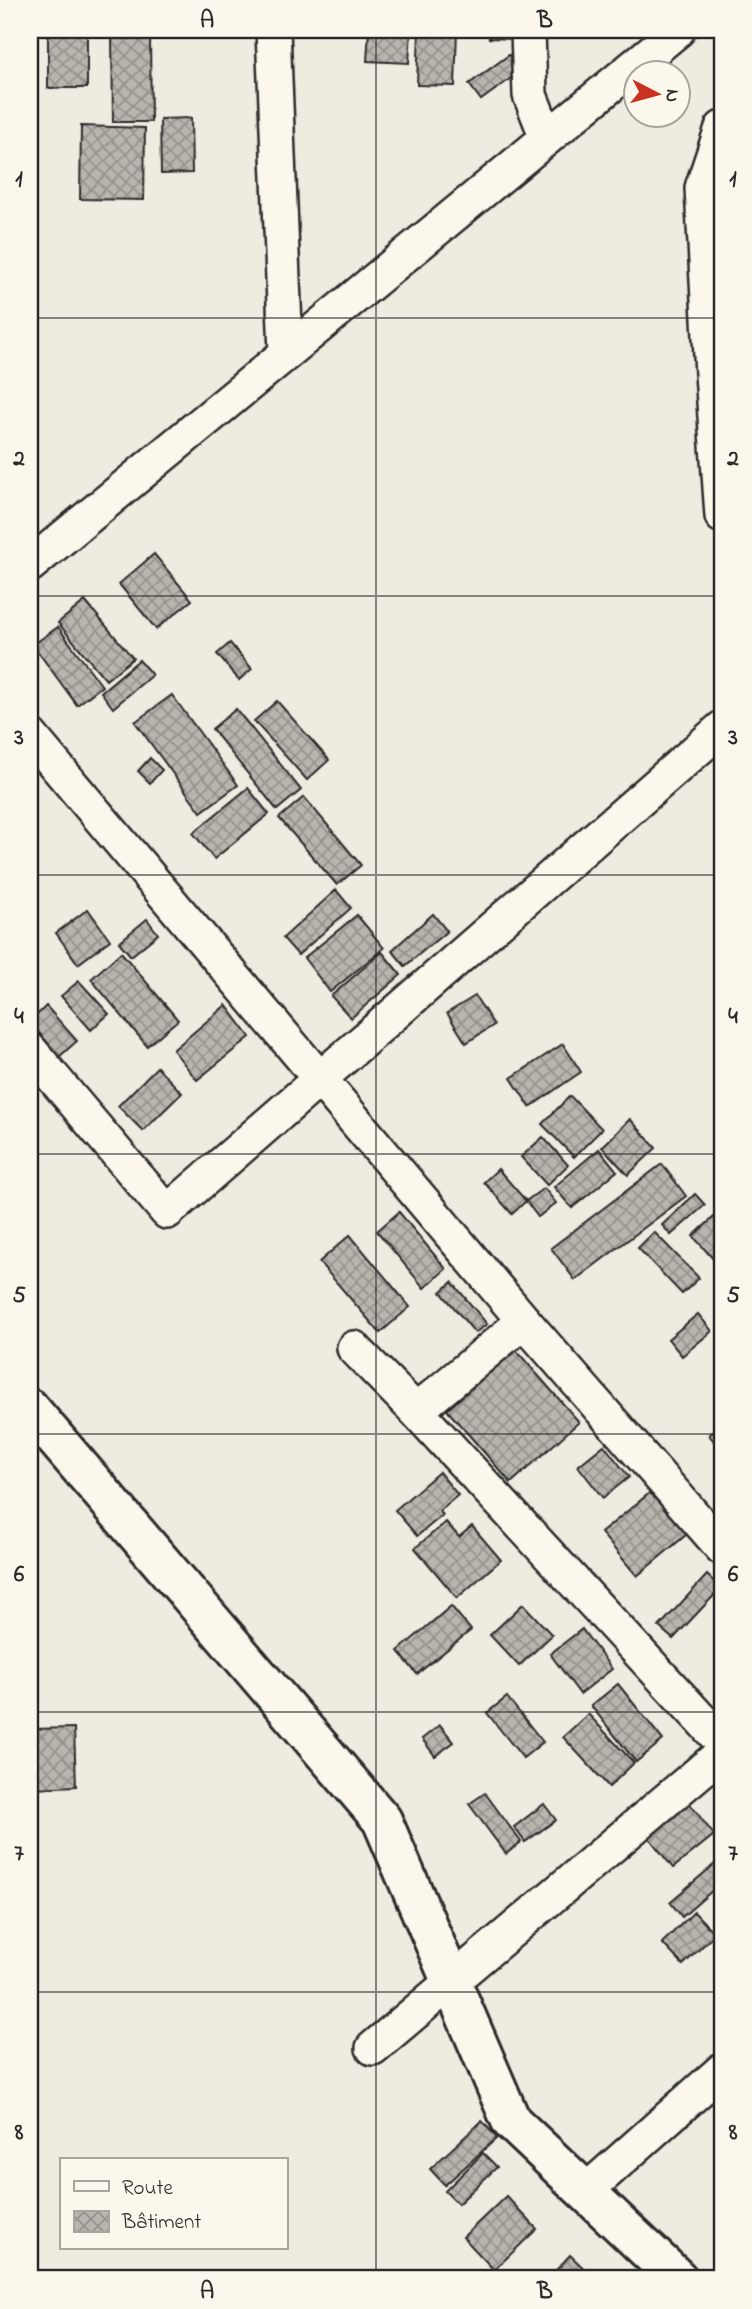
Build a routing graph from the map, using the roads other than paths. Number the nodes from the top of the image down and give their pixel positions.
1 (273, 30) edge
2 (528, 30) edge
3 (678, 30) edge
4 (722, 128) edge
5 (547, 138) junction
6 (286, 353) junction
7 (722, 516) edge
8 (30, 565) edge
9 (722, 728) edge
10 (30, 735) edge
11 (30, 1051) edge
12 (319, 1079) junction
13 (524, 1321) junction
14 (354, 1348) dead end
15 (30, 1409) edge
16 (416, 1411) junction
17 (722, 1548) edge
18 (722, 1742) edge
19 (722, 1753) edge
20 (451, 1982) junction
21 (373, 2048) dead end
22 (722, 2070) edge
23 (586, 2191) junction
24 (678, 2279) edge

1 - 6 street
2 - 5 street
3 - 5 street
4 - 7 street
5 - 6 street
6 - 8 street
9 - 12 street
10 - 12 street
11 - 12 street
12 - 13 street
13 - 16 street
13 - 17 street
14 - 16 street
15 - 20 street
16 - 18 street
19 - 20 street
20 - 21 street
20 - 23 street
22 - 23 street
23 - 24 street

